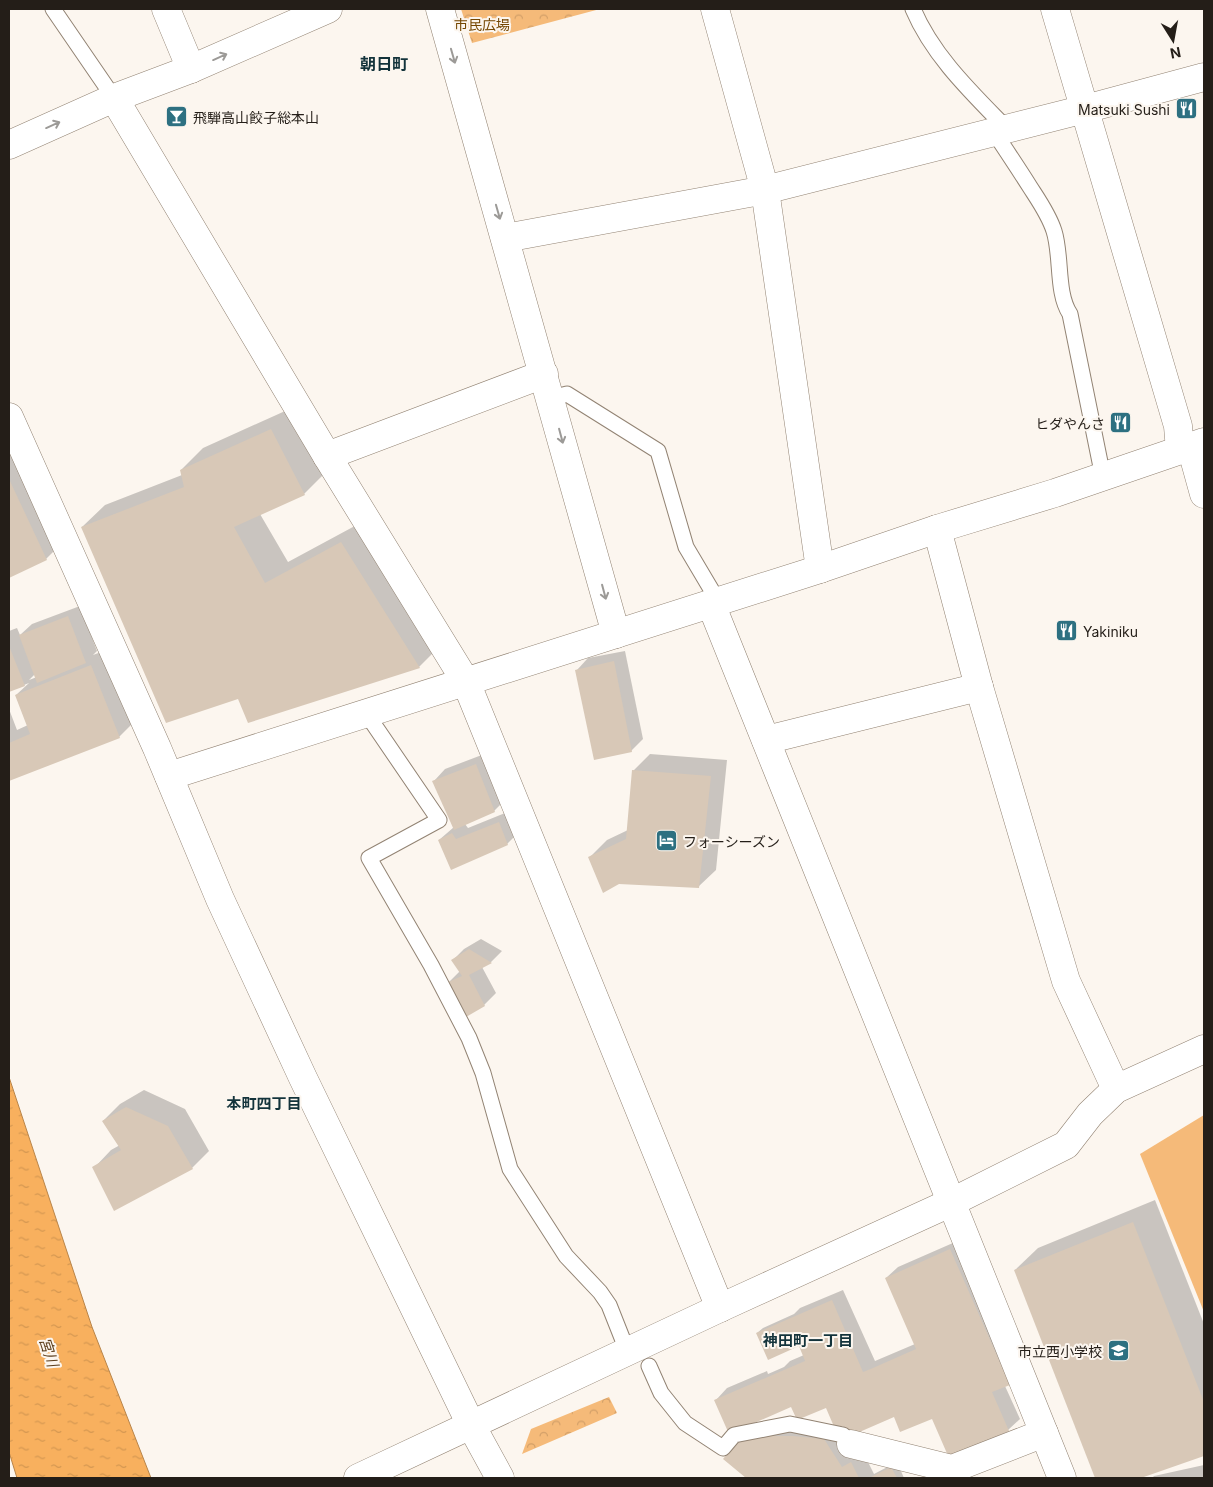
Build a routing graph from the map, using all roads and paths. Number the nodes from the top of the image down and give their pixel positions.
1 (53, 9) edge
2 (166, 9) edge
3 (328, 9) edge
4 (440, 9) edge
5 (715, 9) edge
6 (913, 9) edge
7 (1055, 9) edge
8 (192, 69) junction
9 (1204, 77) edge
10 (114, 98) junction
11 (1085, 109) junction
12 (1000, 130) junction
13 (9, 145) edge
14 (765, 190) junction
15 (506, 238) junction
16 (547, 386) junction
17 (9, 417) edge
18 (1192, 446) edge
19 (327, 456) junction
20 (1103, 477) junction
21 (1204, 494) edge
22 (937, 529) junction
23 (820, 569) junction
24 (714, 602) junction
25 (616, 634) junction
26 (466, 682) junction
27 (978, 687) junction
28 (366, 713) junction
29 (766, 740) junction
30 (169, 776) junction
31 (1204, 1049) edge
32 (1116, 1089) junction
33 (952, 1202) junction
34 (720, 1308) junction
35 (638, 1359) junction
36 (471, 1425) junction
37 (1044, 1433) junction
38 (851, 1444) joint
39 (358, 1478) edge
40 (500, 1478) edge
41 (1062, 1478) edge

1 - 10 lane
2 - 8 street
8 -> 3 street
4 -> 15 street
5 - 14 street
6 - 12 lane
7 - 11 street
8 - 10 street
9 - 11 street
13 -> 10 street
10 - 19 street
11 - 12 street
11 - 18 street
12 - 14 street
12 - 20 lane
14 - 15 street
14 - 23 street
15 - 16 street
16 - 19 street
16 - 24 lane
16 -> 25 street
17 - 30 street
18 - 20 street
18 - 21 street
19 - 26 street
20 - 22 street
22 - 23 street
22 - 27 street
23 - 24 street
24 - 25 street
24 - 29 street
25 - 26 street
26 - 28 street
26 - 34 street
27 - 29 street
27 - 32 street
28 - 30 street
28 - 35 lane
29 - 33 street
30 - 36 street
31 - 32 street
32 - 33 street
33 - 34 street
33 - 37 street
34 - 35 street
35 - 36 street
35 - 38 lane
36 - 39 street
36 - 40 street
37 - 38 street
37 - 41 street

